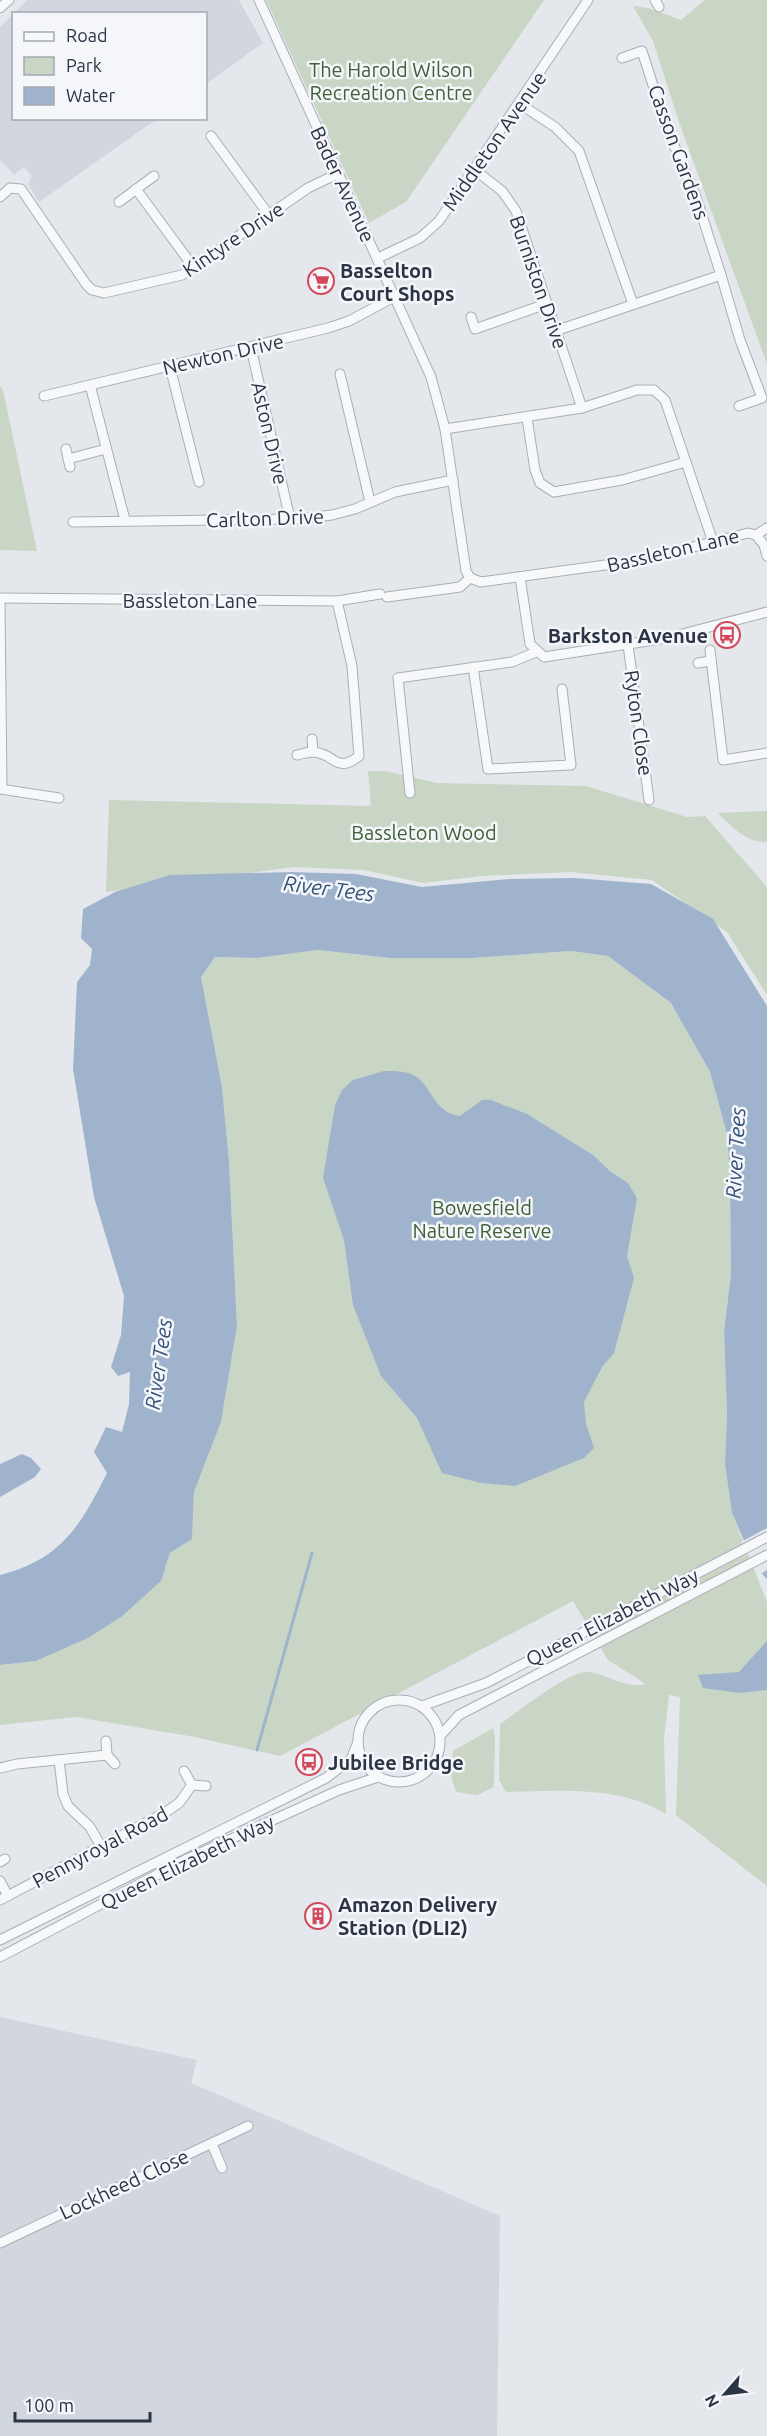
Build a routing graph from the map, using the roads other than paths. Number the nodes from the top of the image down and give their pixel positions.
1 (9, 0) edge
2 (259, 0) edge
3 (588, 0) edge
4 (0, 8) edge
5 (622, 58) dead end
6 (520, 104) junction
7 (211, 136) dead end
8 (475, 170) junction
9 (338, 174) junction
10 (154, 176) dead end
11 (136, 189) junction
12 (0, 197) edge
13 (119, 202) dead end
14 (269, 215) junction
15 (378, 258) junction
16 (194, 268) junction
17 (721, 275) junction
18 (396, 296) junction
19 (633, 303) junction
20 (546, 304) junction
21 (471, 317) dead end
22 (555, 331) junction
23 (251, 348) junction
24 (170, 367) junction
25 (340, 374) dead end
26 (90, 385) junction
27 (44, 396) dead end
28 (739, 406) dead end
29 (582, 408) junction
30 (527, 418) junction
31 (445, 429) junction
32 (66, 449) dead end
33 (106, 449) junction
34 (687, 462) junction
35 (453, 480) junction
36 (199, 482) dead end
37 (370, 502) junction
38 (290, 519) junction
39 (125, 520) junction
40 (73, 522) dead end
41 (767, 528) edge
42 (756, 535) junction
43 (713, 542) junction
44 (767, 556) edge
45 (520, 577) junction
46 (470, 578) junction
47 (0, 599) edge
48 (337, 601) junction
49 (767, 612) edge
50 (628, 645) junction
51 (710, 650) dead end
52 (536, 652) junction
53 (711, 661) junction
54 (698, 663) dead end
55 (472, 666) junction
56 (562, 689) dead end
57 (1, 698) edge
58 (312, 739) dead end
59 (313, 752) junction
60 (767, 753) edge
61 (297, 755) dead end
62 (1, 789) edge
63 (410, 793) dead end
64 (59, 798) dead end
65 (650, 800) dead end
66 (767, 1537) edge
67 (767, 1555) edge
68 (422, 1706) junction
69 (440, 1736) junction
70 (106, 1741) dead end
71 (358, 1742) junction
72 (106, 1755) junction
73 (59, 1760) junction
74 (115, 1764) dead end
75 (0, 1768) edge
76 (184, 1771) dead end
77 (378, 1777) junction
78 (192, 1785) junction
79 (206, 1786) dead end
80 (102, 1848) junction
81 (0, 1881) edge
82 (4, 1898) edge
83 (0, 1940) edge
84 (0, 1957) edge
85 (248, 2126) dead end
86 (212, 2144) junction
87 (222, 2168) dead end
88 (0, 2243) edge

1 - 4 street
2 - 9 street, Bader Avenue
3 - 6 street, Middleton Avenue
5 - 17 street, Casson Gardens
6 - 8 street, Middleton Avenue
6 - 19 street
7 - 14 street
8 - 15 street, Middleton Avenue
8 - 20 street, Burniston Drive
9 - 14 street, Kintyre Drive
9 - 15 street, Bader Avenue
10 - 11 street
11 - 13 street
11 - 16 street
12 - 16 street, Kintyre Drive
14 - 16 street, Kintyre Drive
15 - 18 street, Bader Avenue
17 - 19 street
17 - 28 street, Casson Gardens
18 - 23 street, Newton Drive
18 - 31 street, Bader Avenue
19 - 22 street
20 - 21 street
20 - 22 street, Burniston Drive
22 - 29 street, Burniston Drive
23 - 24 street, Newton Drive
23 - 38 street, Aston Drive
24 - 26 street, Newton Drive
24 - 36 street
25 - 37 street
26 - 27 street, Newton Drive
26 - 33 street
29 - 30 street
29 - 34 street
30 - 31 street
30 - 34 street
31 - 35 street, Bader Avenue
32 - 33 street
33 - 39 street
34 - 43 street
35 - 37 street, Carlton Drive
35 - 46 street, Bader Avenue
37 - 38 street, Carlton Drive
38 - 39 street, Carlton Drive
39 - 40 street, Carlton Drive
41 - 42 street, Bassleton Lane
42 - 43 street, Bassleton Lane
42 - 44 street
43 - 45 street, Bassleton Lane
45 - 46 street, Bassleton Lane
45 - 52 street
46 - 48 street, Bassleton Lane
47 - 48 street, Bassleton Lane
47 - 57 street
48 - 59 street
49 - 50 street
50 - 52 street
50 - 65 street, Ryton Close
51 - 53 street
52 - 55 street
53 - 54 street
53 - 60 street
55 - 56 street
55 - 63 street
57 - 62 street
58 - 59 street
59 - 61 street
62 - 64 street
66 - 68 street, Queen Elizabeth Way
67 - 69 street, Queen Elizabeth Way
68 - 69 street
68 - 71 street
69 - 77 street
70 - 72 street
71 - 77 street
71 - 83 street, Queen Elizabeth Way
72 - 73 street
72 - 74 street
73 - 75 street
73 - 80 street
76 - 78 street
77 - 84 street, Queen Elizabeth Way
78 - 79 street
78 - 80 street, Pennyroyal Road
80 - 82 street, Pennyroyal Road
81 - 82 street
85 - 86 street, Lockheed Close
86 - 87 street
86 - 88 street, Lockheed Close

